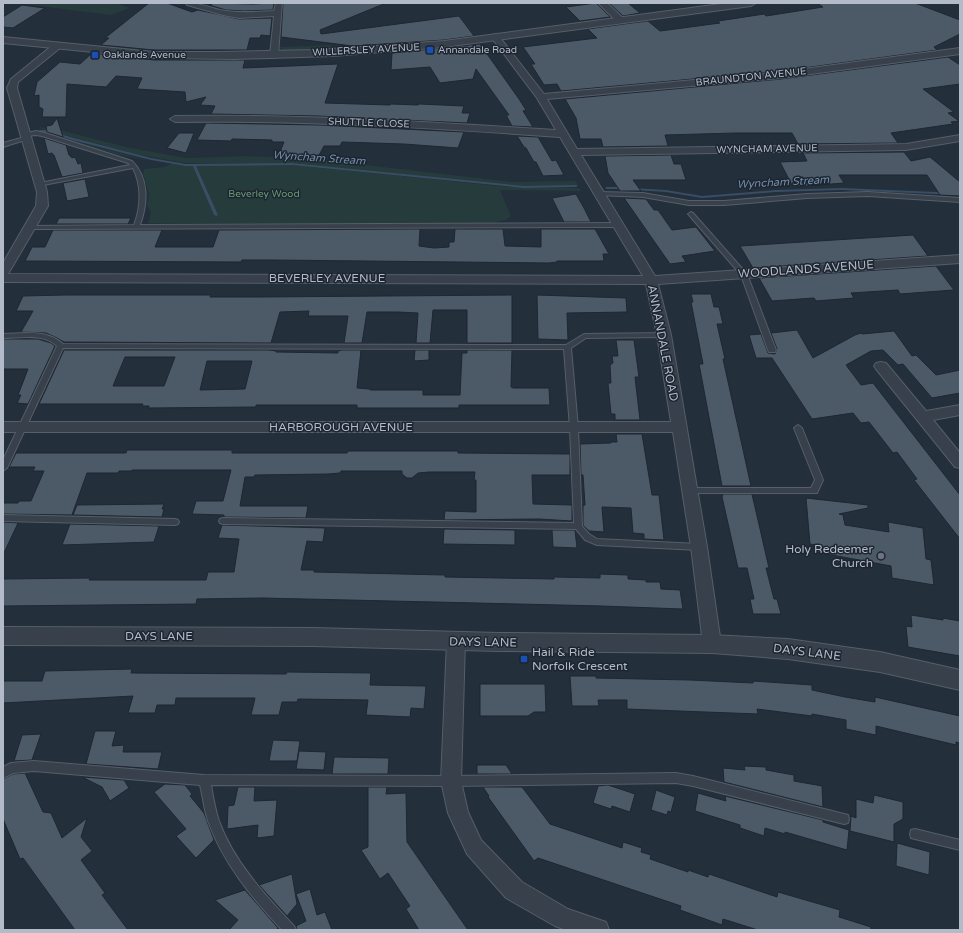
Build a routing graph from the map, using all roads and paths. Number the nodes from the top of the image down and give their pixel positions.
1 (190, 3) edge
2 (279, 3) edge
3 (602, 3) edge
4 (751, 3) edge
5 (278, 13) junction
6 (621, 21) junction
7 (495, 37) junction
8 (3, 40) edge
9 (57, 46) junction
10 (960, 52) edge
11 (274, 55) junction
12 (541, 97) junction
13 (175, 119) dead end
14 (25, 134) junction
15 (563, 134) junction
16 (960, 138) edge
17 (3, 145) edge
18 (574, 152) junction
19 (135, 166) junction
20 (40, 184) junction
21 (596, 189) junction
22 (960, 200) edge
23 (691, 214) dead end
24 (617, 224) junction
25 (31, 226) junction
26 (137, 226) junction
27 (960, 259) edge
28 (3, 273) edge
29 (744, 274) junction
30 (3, 278) edge
31 (651, 280) junction
32 (664, 335) junction
33 (3, 336) edge
34 (62, 346) junction
35 (567, 347) junction
36 (772, 350) dead end
37 (881, 366) dead end
38 (960, 410) edge
39 (923, 417) junction
40 (3, 427) edge
41 (23, 427) junction
42 (678, 427) junction
43 (574, 428) junction
44 (798, 428) dead end
45 (960, 462) edge
46 (3, 468) edge
47 (688, 491) junction
48 (3, 518) edge
49 (222, 521) dead end
50 (175, 522) dead end
51 (578, 526) junction
52 (699, 547) junction
53 (3, 636) edge
54 (456, 641) junction
55 (712, 644) junction
56 (960, 680) edge
57 (3, 773) edge
58 (204, 780) junction
59 (451, 781) junction
60 (844, 819) dead end
61 (915, 834) dead end
62 (960, 845) edge
63 (290, 930) edge
64 (598, 930) edge

1 - 5 street
2 - 5 street
3 - 6 street
4 - 6 street, WILLERSLEY AVENUE
5 - 11 street
6 - 7 street, WILLERSLEY AVENUE
7 - 11 street, WILLERSLEY AVENUE
7 - 12 street, ANNANDALE ROAD
8 - 9 street, WILLERSLEY AVENUE
9 - 11 street, WILLERSLEY AVENUE
9 - 14 street
10 - 12 street, BRAUNDTON AVENUE
12 - 15 street, ANNANDALE ROAD
13 - 15 street, SHUTTLE CLOSE
14 - 17 lane
14 - 19 lane
14 - 20 street
15 - 18 street, ANNANDALE ROAD
16 - 18 street, WYNCHAM AVENUE
18 - 21 street, ANNANDALE ROAD
19 - 20 lane
19 - 26 lane
20 - 25 street
21 - 22 lane
21 - 24 street, ANNANDALE ROAD
23 - 29 lane
24 - 26 lane
24 - 31 street, ANNANDALE ROAD
25 - 26 lane
25 - 28 street
27 - 29 street, WOODLANDS AVENUE
29 - 31 street, WOODLANDS AVENUE
29 - 36 lane
30 - 31 street, BEVERLEY AVENUE
31 - 32 street, ANNANDALE ROAD
32 - 35 lane
32 - 42 street, ANNANDALE ROAD
33 - 34 lane
34 - 35 lane
34 - 41 lane
35 - 43 lane
37 - 39 street
38 - 39 street
39 - 45 street
40 - 41 street, HARBOROUGH AVENUE
41 - 43 street, HARBOROUGH AVENUE
41 - 46 lane
42 - 43 street, HARBOROUGH AVENUE
42 - 47 street, ANNANDALE ROAD
43 - 51 lane
44 - 47 lane
47 - 52 street, ANNANDALE ROAD
48 - 50 lane
49 - 51 lane
51 - 52 lane
52 - 55 street, ANNANDALE ROAD
53 - 54 street, DAYS LANE
54 - 55 street, DAYS LANE
54 - 59 street
55 - 56 street, DAYS LANE
57 - 58 lane
58 - 59 lane
58 - 63 lane
59 - 60 lane
59 - 64 street
61 - 62 lane

